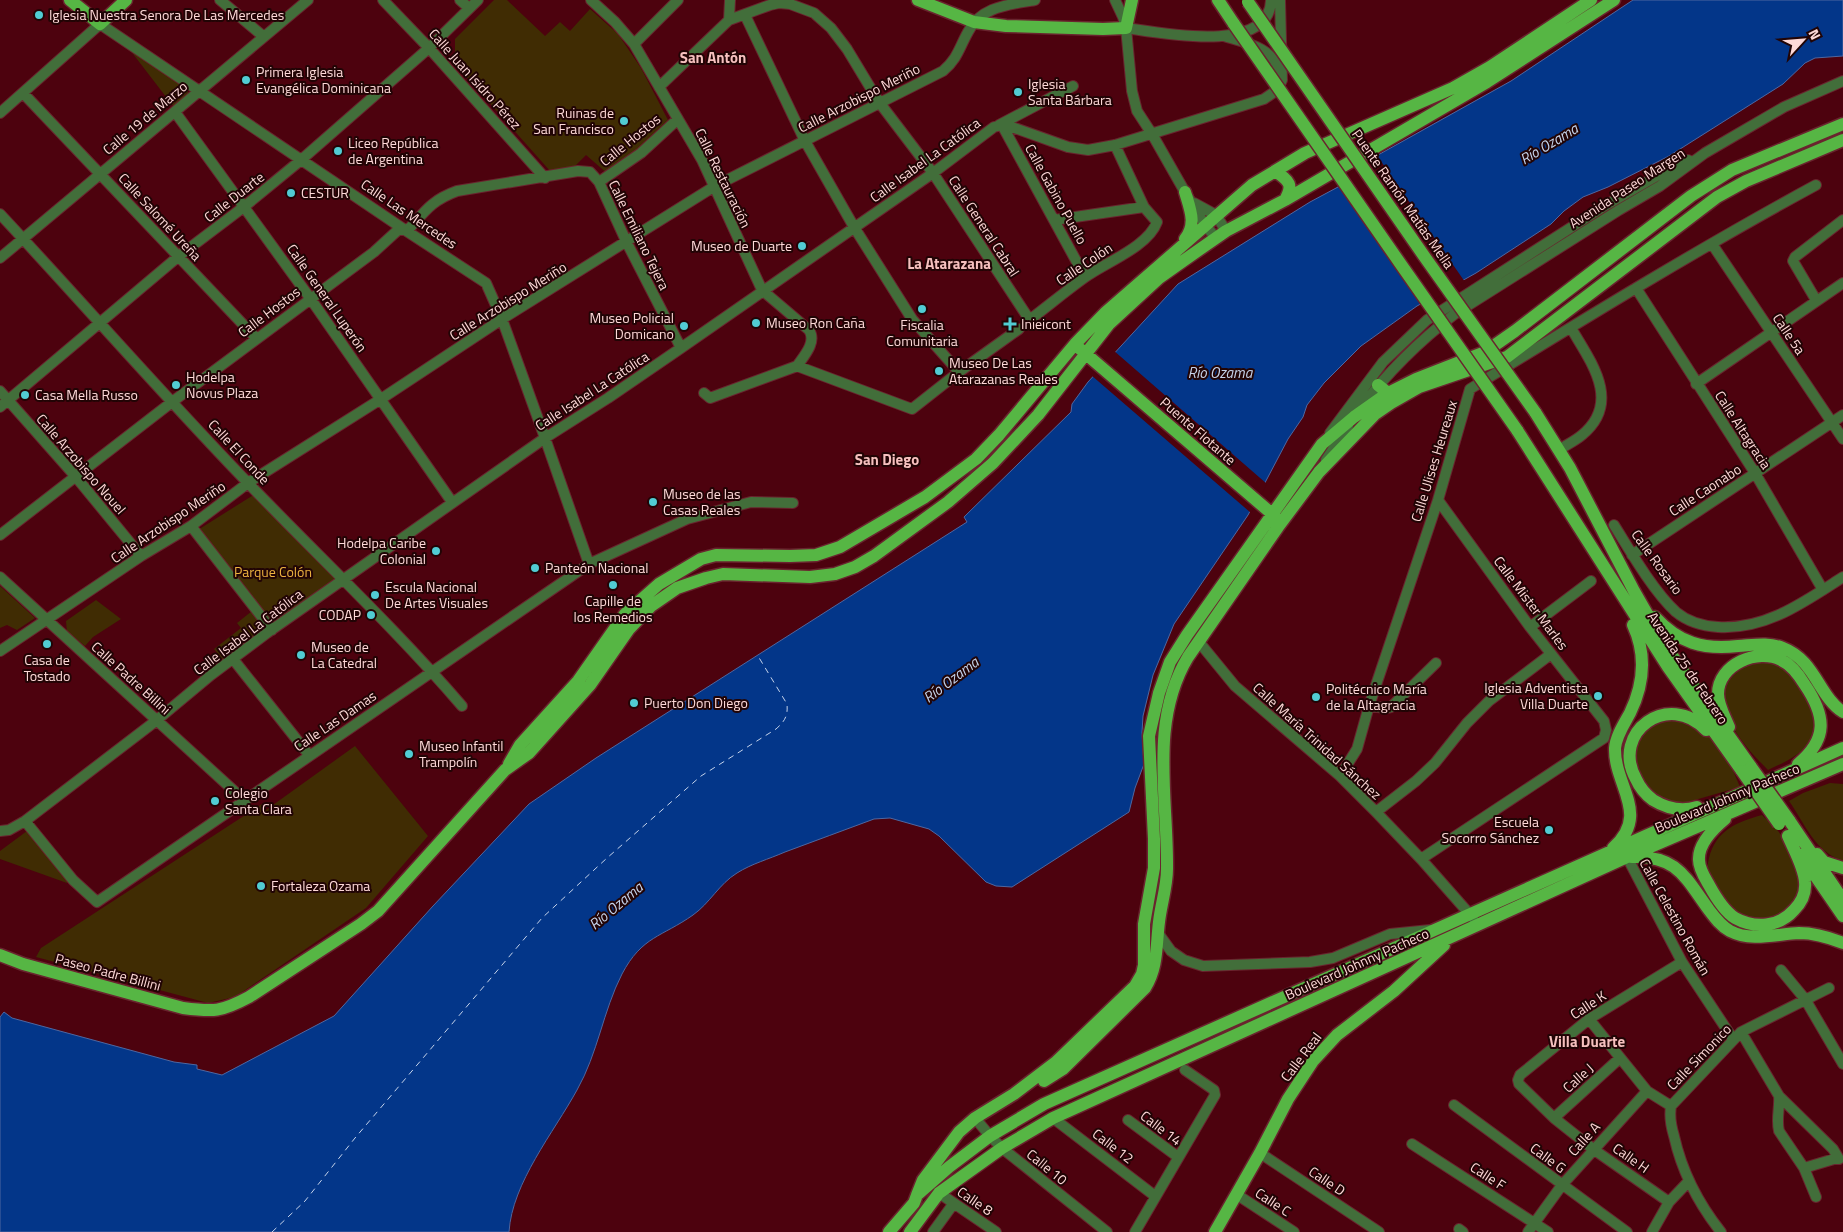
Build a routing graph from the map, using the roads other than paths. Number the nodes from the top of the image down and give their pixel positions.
1 (70, 0) edge
2 (126, 0) edge
3 (220, 0) edge
4 (308, 0) edge
5 (383, 0) edge
6 (460, 0) edge
7 (478, 0) edge
8 (591, 0) edge
9 (678, 0) edge
10 (730, 0) edge
11 (918, 0) edge
12 (1035, 0) edge
13 (1115, 0) edge
14 (1132, 0) edge
15 (1218, 0) edge
16 (1271, 0) edge
17 (1280, 0) edge
18 (1591, 0) edge
19 (1614, 0) edge
20 (1247, 1) edge
21 (469, 8) junction
22 (745, 15) junction
23 (729, 20) junction
24 (974, 22) junction
25 (100, 24) junction
26 (1126, 28) junction
27 (263, 36) junction
28 (1223, 36) junction
29 (634, 44) junction
30 (429, 48) junction
31 (1282, 80) junction
32 (1843, 81) edge
33 (1073, 86) dead end
34 (659, 87) junction
35 (200, 91) junction
36 (23, 93) junction
37 (879, 102) junction
38 (174, 112) junction
39 (0, 113) edge
40 (678, 119) junction
41 (1839, 125) edge
42 (998, 126) junction
43 (1152, 134) junction
44 (1843, 140) edge
45 (805, 141) junction
46 (1115, 145) junction
47 (1705, 153) junction
48 (302, 160) junction
49 (578, 171) joint
50 (1275, 171) junction
51 (100, 173) junction
52 (933, 173) junction
53 (545, 178) junction
54 (599, 182) junction
55 (1816, 185) dead end
56 (715, 186) junction
57 (1188, 197) junction
58 (1285, 200) junction
59 (245, 206) junction
60 (1144, 207) junction
61 (0, 214) edge
62 (1216, 215) junction
63 (1054, 220) junction
64 (1843, 220) edge
65 (1205, 224) junction
66 (854, 227) junction
67 (405, 230) junction
68 (1221, 235) junction
69 (23, 238) junction
70 (627, 243) junction
71 (1712, 244) junction
72 (1180, 246) junction
73 (179, 256) junction
74 (0, 258) edge
75 (1085, 276) junction
76 (1843, 283) edge
77 (1636, 288) junction
78 (762, 290) junction
79 (310, 298) junction
80 (1816, 300) junction
81 (1032, 318) joint
82 (502, 319) junction
83 (100, 324) junction
84 (1571, 328) junction
85 (1019, 329) dead end
86 (1771, 332) junction
87 (256, 338) junction
88 (1075, 344) junction
89 (681, 348) junction
90 (1090, 358) junction
91 (797, 366) junction
92 (959, 372) junction
93 (1696, 384) junction
94 (1378, 385) junction
95 (0, 391) edge
96 (704, 393) dead end
97 (1388, 393) junction
98 (381, 399) junction
99 (172, 402) junction
100 (4, 404) edge
101 (1534, 412) joint
102 (1843, 415) edge
103 (1354, 418) junction
104 (1832, 422) junction
105 (545, 438) junction
106 (1843, 439) edge
107 (1322, 444) junction
108 (1558, 450) junction
109 (1319, 472) junction
110 (1755, 474) junction
111 (76, 477) junction
112 (248, 483) junction
113 (1438, 500) junction
114 (452, 502) junction
115 (793, 503) dead end
116 (1277, 519) junction
117 (1614, 525) dead end
118 (191, 526) junction
119 (0, 535) edge
120 (1632, 555) junction
121 (141, 556) junction
122 (589, 564) junction
123 (1843, 577) edge
124 (0, 578) edge
125 (343, 579) junction
126 (1591, 582) dead end
127 (1614, 584) junction
128 (1823, 590) junction
129 (1634, 591) junction
130 (46, 621) junction
131 (1530, 627) junction
132 (272, 630) junction
133 (1199, 642) junction
134 (0, 651) edge
135 (1551, 654) junction
136 (233, 659) junction
137 (1436, 663) dead end
138 (432, 671) junction
139 (462, 706) dead end
140 (1369, 706) junction
141 (1843, 712) edge
142 (157, 720) junction
143 (1843, 748) edge
144 (309, 755) junction
145 (1737, 756) junction
146 (1843, 764) edge
147 (505, 770) junction
148 (1843, 774) edge
149 (1785, 775) junction
150 (1340, 776) junction
151 (1793, 787) junction
152 (1730, 798) junction
153 (244, 800) junction
154 (1736, 810) junction
155 (1376, 812) junction
156 (25, 821) junction
157 (1788, 827) junction
158 (3, 828) edge
159 (1607, 852) junction
160 (1627, 857) junction
161 (1421, 859) junction
162 (1843, 868) edge
163 (1843, 900) edge
164 (1470, 914) junction
165 (1843, 916) edge
166 (1478, 925) junction
167 (1431, 930) junction
168 (1158, 933) junction
169 (1454, 936) junction
170 (1843, 943) edge
171 (0, 955) edge
172 (1682, 962) junction
173 (1781, 970) dead end
174 (1829, 988) dead end
175 (1805, 999) junction
176 (1588, 1019) junction
177 (1737, 1036) junction
178 (1620, 1058) junction
179 (1843, 1064) edge
180 (1185, 1070) dead end
181 (1518, 1080) joint
182 (1647, 1091) junction
183 (1014, 1094) junction
184 (1779, 1096) junction
185 (1454, 1105) dead end
186 (1671, 1106) junction
187 (975, 1118) junction
188 (1053, 1118) junction
189 (1554, 1118) junction
190 (1128, 1120) dead end
191 (990, 1136) junction
192 (1412, 1144) dead end
193 (1002, 1148) junction
194 (1593, 1149) junction
195 (1260, 1153) junction
196 (1178, 1157) junction
197 (1841, 1159) edge
198 (1804, 1168) junction
199 (1688, 1182) junction
200 (1562, 1185) junction
201 (939, 1193) junction
202 (1236, 1194) junction
203 (917, 1195) junction
204 (1155, 1196) junction
205 (1816, 1197) dead end
206 (1669, 1202) junction
207 (954, 1203) junction
208 (1534, 1223) junction
209 (889, 1232) edge
210 (910, 1232) edge
211 (933, 1232) edge
212 (996, 1232) edge
213 (1107, 1232) edge
214 (1135, 1232) edge
215 (1215, 1232) edge
216 (1294, 1232) edge
217 (1379, 1232) edge
218 (1528, 1232) edge
219 (1548, 1232) edge
220 (1627, 1232) edge
221 (1652, 1232) edge
222 (1721, 1232) edge

1 - 25 main road, Calle Las Mercedes
2 - 25 main road
3 - 27 street
4 - 27 street, Calle 19 de Marzo
5 - 30 street, Calle Juan Isidro Pérez
6 - 21 street
7 - 21 street, Calle Duarte
8 - 29 street, Calle Restauración
9 - 29 street
10 - 23 street
11 - 24 main road
12 - 24 street, Calle Arzobispo Meriño
13 - 26 street
14 - 26 main road
15 - 127 main road, Avenida 25 de Febrero, bridge
16 - 28 street
17 - 31 street
18 - 50 main road
19 - 58 main road
20 - 101 main road, Puente Ramón Matías Mella, bridge
21 - 30 street, Calle Duarte
22 - 23 street, Calle General Cabral
22 - 37 street, Calle General Cabral
22 - 45 street
23 - 34 street
24 - 26 main road
24 - 37 street, Calle Arzobispo Meriño
25 - 35 street, Calle Las Mercedes
25 - 36 street
26 - 28 street
26 - 43 street
27 - 35 street, Calle 19 de Marzo
28 - 31 street
29 - 34 street, Calle Restauración
30 - 48 street, Calle Duarte
30 - 53 street, Calle Juan Isidro Pérez
31 - 43 street, Calle Isabel La Católica
32 - 47 street
33 - 42 street
34 - 40 street, Calle Restauración
35 - 38 street, Calle 19 de Marzo
35 - 48 street, Calle Las Mercedes
36 - 39 street
36 - 51 street, Calle Salomé Ureña
37 - 45 street, Calle Arzobispo Meriño
37 - 52 street, Calle General Cabral
38 - 51 street, Calle 19 de Marzo
38 - 59 street, Calle General Luperón
40 - 54 street, Calle Hostos
40 - 56 street, Calle Restauración
41 - 44 street
41 - 97 main road
42 - 46 street, Calle Isabel La Católica
42 - 52 street, Calle Isabel La Católica
42 - 63 street, Calle Gabino Puello
43 - 46 street, Calle Isabel La Católica
43 - 57 street
44 - 109 main road
45 - 56 street, Calle Arzobispo Meriño
45 - 66 street
46 - 60 street
47 - 94 street, Avenida Paseo Margen
47 - 107 street, Avenida Paseo Margen
48 - 59 street, Calle Duarte
48 - 67 street, Calle Las Mercedes
49 - 53 street, Calle Hostos
49 - 54 street, Calle Emiliano Tejera
50 - 58 main road
50 - 62 main road
51 - 69 street, Calle 19 de Marzo
51 - 73 street, Calle Salomé Ureña
52 - 66 street, Calle Isabel La Católica
52 - 81 street, Calle General Cabral
53 - 67 street, Calle Hostos
54 - 70 street, Calle Emiliano Tejera
55 - 71 street, Calle Ulises Heureaux
56 - 70 street, Calle Arzobispo Meriño
56 - 78 street, Calle Restauración
57 - 62 street
57 - 65 street
57 - 72 main road
58 - 68 main road
59 - 73 street, Calle Duarte
59 - 79 street, Calle General Luperón
60 - 63 street
60 - 75 street, Calle Colón
61 - 69 street, Calle El Conde
62 - 65 main road
62 - 68 street
63 - 75 street, Calle Gabino Puello
64 - 80 street
65 - 68 street
65 - 72 main road
66 - 78 street, Calle Isabel La Católica
66 - 92 street
67 - 79 street, Calle Hostos
67 - 82 street, Calle Las Mercedes
68 - 90 main road
69 - 74 street, Calle 19 de Marzo
69 - 83 street, Calle El Conde
70 - 82 street, Calle Arzobispo Meriño
70 - 89 street, Calle Emiliano Tejera
71 - 77 street, Calle Ulises Heureaux
71 - 86 street, Calle 5a
72 - 88 main road
73 - 83 street, Calle Duarte
73 - 87 street, Calle Salomé Ureña
75 - 81 street, Calle Colón
76 - 80 street
77 - 84 street, Calle Ulises Heureaux
77 - 93 street, Calle Altagracia
78 - 89 street, Calle Isabel La Católica
78 - 91 street, Calle Restauración
79 - 87 street, Calle Hostos
79 - 98 street, Calle General Luperón
80 - 86 street
82 - 98 street, Calle Arzobispo Meriño
82 - 105 street, Calle Las Mercedes
83 - 99 street, Calle El Conde
83 - 100 street, Calle Duarte
84 - 108 street
84 - 113 street, Calle Ulises Heureaux
85 - 92 street
86 - 93 street
86 - 104 street, Calle 5a
87 - 99 street, Calle Hostos
88 - 90 main road, Puente Flotante
88 - 147 main road
89 - 105 street, Calle Isabel La Católica
90 - 116 main road, Puente Flotante
90 - 147 main road
91 - 92 street
91 - 96 street
93 - 110 street, Calle Altagracia
94 - 97 main road
94 - 103 street, Avenida Paseo Margen
95 - 100 street, Calle Arzobispo Nouel
97 - 103 main road
98 - 112 street, Calle Arzobispo Meriño
98 - 114 street, Calle General Luperón
99 - 111 street, Calle Hostos
99 - 112 street, Calle El Conde
100 - 111 street, Calle Arzobispo Nouel
101 - 108 main road, Avenida 25 de Febrero
102 - 104 street, Calle Caonabo
103 - 107 main road
103 - 109 street, Avenida Paseo Margen
104 - 106 street, Calle 5a
104 - 110 street, Calle Caonabo
105 - 114 street, Calle Isabel La Católica
105 - 122 street, Calle Las Mercedes
107 - 116 main road
108 - 129 main road, Avenida 25 de Febrero
109 - 116 main road
110 - 120 street, Calle Caonabo
110 - 128 street, Calle Altagracia
111 - 119 street, Calle Hostos
111 - 121 street, Calle Arzobispo Nouel
112 - 118 street, Calle Arzobispo Meriño
112 - 125 street, Calle El Conde
113 - 131 street, Calle Mister Marles
113 - 140 street, Calle Ulises Heureaux
114 - 125 street, Calle Isabel La Católica
115 - 122 street, Calle Las Damas
116 - 133 main road
116 - 183 main road
117 - 120 street, Calle Rosario
118 - 121 street, Calle Arzobispo Meriño
118 - 132 street
120 - 128 street, Calle Rosario
121 - 130 street, Calle Arzobispo Meriño
122 - 138 street, Calle Las Damas
123 - 128 street, Calle Rosario
124 - 130 street, Calle Padre Billini
125 - 132 street, Calle Isabel La Católica
125 - 138 street, Calle El Conde
126 - 131 street
127 - 145 main road, Avenida 25 de Febrero
127 - 159 main road
129 - 141 main road
129 - 145 main road, Avenida 25 de Febrero
130 - 134 street, Calle Arzobispo Meriño
130 - 142 street, Calle Padre Billini
131 - 135 street, Calle Mister Marles
132 - 136 street, Calle Isabel La Católica
133 - 150 street, Calle María Trinidad Sánchez
133 - 168 main road
135 - 155 street
135 - 161 street, Calle Mister Marles
136 - 142 street, Calle Isabel La Católica
136 - 144 street
137 - 140 street
138 - 139 street, Calle El Conde
138 - 144 street, Calle Las Damas
140 - 150 street, Calle Ulises Heureaux
142 - 153 street, Calle Padre Billini
142 - 156 street, Calle Isabel La Católica
143 - 149 main road, Boulevard Johnny Pacheco
144 - 153 street, Calle Las Damas
145 - 149 main road
145 - 152 main road
145 - 157 main road, Avenida 25 de Febrero, bridge
146 - 151 main road, Boulevard Johnny Pacheco
147 - 171 main road, Paseo Padre Billini
148 - 151 main road
149 - 152 main road, Boulevard Johnny Pacheco
150 - 155 street, Calle María Trinidad Sánchez
151 - 154 main road, Boulevard Johnny Pacheco
152 - 159 main road, Boulevard Johnny Pacheco
153 - 156 street, Calle Las Damas
154 - 157 main road
154 - 160 main road, Boulevard Johnny Pacheco
155 - 161 street, Calle María Trinidad Sánchez
156 - 158 street, Calle Isabel La Católica
157 - 162 main road
157 - 163 main road, Avenida 25 de Febrero
157 - 165 main road, Avenida 25 de Febrero
159 - 164 main road, Boulevard Johnny Pacheco
160 - 166 main road, Boulevard Johnny Pacheco
160 - 170 main road
160 - 172 street, Calle Celestino Román
161 - 164 street, Calle María Trinidad Sánchez
164 - 166 street, Calle María Trinidad Sánchez
164 - 167 main road, Boulevard Johnny Pacheco
166 - 169 main road, Boulevard Johnny Pacheco
167 - 168 street, Boulevard Johnny Pacheco
167 - 191 main road, Boulevard Johnny Pacheco
168 - 183 main road
169 - 188 main road, Boulevard Johnny Pacheco
169 - 195 main road, Calle Real
172 - 176 street, Calle K
172 - 177 street, Calle Celestino Román
173 - 175 street
174 - 175 street, Calle Simonico
175 - 177 street, Calle Simonico
175 - 179 street
176 - 178 street
176 - 181 street, Calle K
177 - 184 street, Calle Celestino Román
177 - 186 street, Calle Simonico
178 - 182 street
178 - 189 street, Calle J
180 - 196 street
181 - 189 street, Calle H
182 - 186 street
182 - 194 street, Calle A
183 - 187 main road
184 - 197 street, Calle Celestino Román
184 - 198 street
185 - 200 street, Calle G
186 - 199 street
187 - 191 street, Calle 10
187 - 203 main road
188 - 193 main road, Boulevard Johnny Pacheco
188 - 204 street, Calle 12
189 - 194 street, Calle H
190 - 196 street, Calle 14
191 - 193 street, Calle 10
191 - 203 main road, Boulevard Johnny Pacheco
192 - 208 street, Calle F
193 - 201 main road, Boulevard Johnny Pacheco
193 - 213 street, Calle 10
194 - 200 street, Calle A
194 - 206 street, Calle H
195 - 202 main road, Calle Real
195 - 217 street, Calle D
196 - 204 street
197 - 198 street
198 - 205 street
199 - 206 street
199 - 222 street
200 - 208 street, Calle A
200 - 220 street, Calle G
201 - 207 street, Calle 8
201 - 210 main road, Boulevard Johnny Pacheco
202 - 215 main road, Calle Real
202 - 216 street, Calle C
203 - 209 main road, Boulevard Johnny Pacheco
204 - 214 street
206 - 221 street
207 - 211 street
207 - 212 street, Calle 8
208 - 218 street, Calle A
208 - 219 street, Calle F

